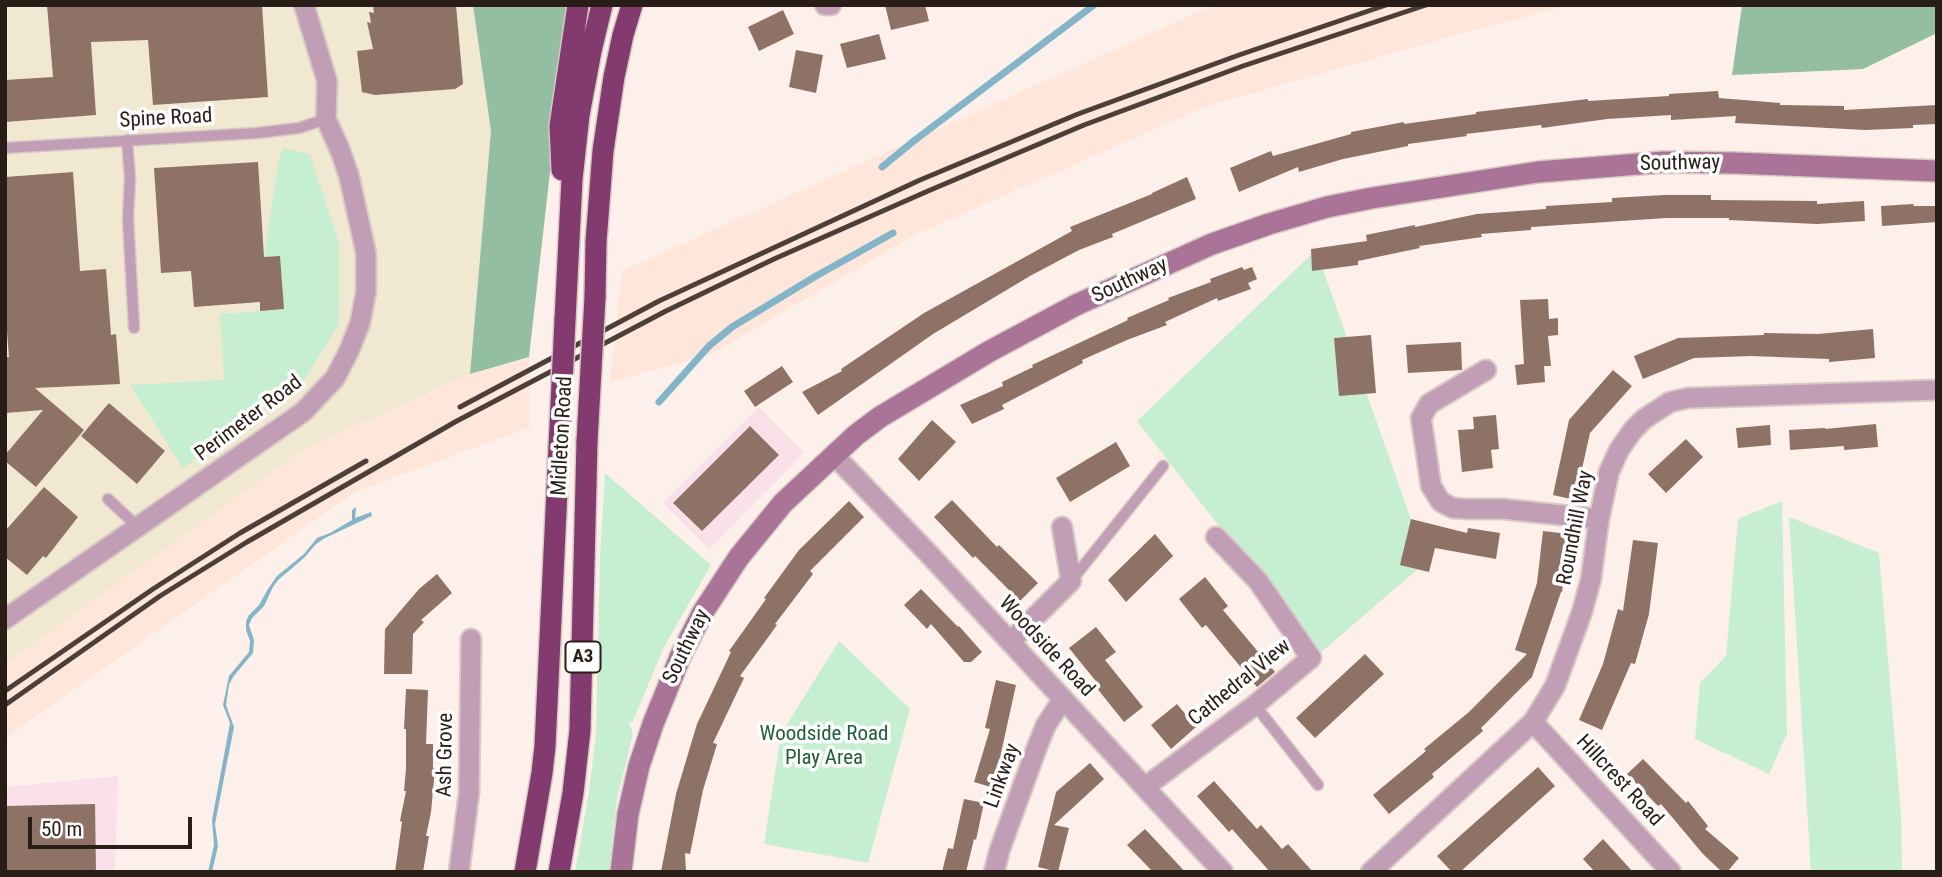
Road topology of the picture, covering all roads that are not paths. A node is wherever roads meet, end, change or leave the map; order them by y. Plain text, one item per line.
1 (303, 5) edge
2 (578, 5) edge
3 (602, 5) edge
4 (632, 5) edge
5 (825, 5) edge
6 (831, 5) edge
7 (326, 119) junction
8 (127, 140) junction
9 (5, 148) edge
10 (1937, 171) edge
11 (568, 242) junction
12 (134, 328) dead end
13 (1486, 370) dead end
14 (1937, 390) edge
15 (834, 455) junction
16 (1163, 466) dead end
17 (108, 499) dead end
18 (1599, 519) junction
19 (138, 527) junction
20 (1062, 527) dead end
21 (1216, 537) dead end
22 (1071, 580) junction
23 (5, 619) edge
24 (471, 639) dead end
25 (1010, 642) junction
26 (1063, 699) junction
27 (1255, 705) junction
28 (1533, 722) junction
29 (1318, 785) dead end
30 (1144, 787) junction
31 (459, 872) edge
32 (525, 872) edge
33 (559, 872) edge
34 (621, 872) edge
35 (995, 872) edge
36 (1223, 872) edge
37 (1371, 872) edge
38 (1671, 872) edge

1 - 7 street, Perimeter Road
2 - 11 highway
3 - 11 highway, Midleton Road / A3
4 - 33 highway, Midleton Road / A3, bridge
5 - 6 street
7 - 8 lane, Spine Road
7 - 19 street, Perimeter Road
8 - 9 lane, Spine Road
8 - 12 lane
10 - 15 street, Southway
11 - 32 highway, Midleton Road / A3, bridge
13 - 18 street
14 - 18 street, Roundhill Way
15 - 25 street, Woodside Road
15 - 34 street, Southway
16 - 22 lane
17 - 19 lane
18 - 28 street, Roundhill Way
19 - 23 street, Perimeter Road
20 - 22 street
21 - 27 street, Cathedral View
22 - 25 street
24 - 31 street, Ash Grove
25 - 26 street, Woodside Road
26 - 30 street, Woodside Road
26 - 35 street, Linkway
27 - 29 lane
27 - 30 street, Cathedral View
28 - 37 street, Roundhill Way
28 - 38 street, Hillcrest Road
30 - 36 street, Woodside Road

